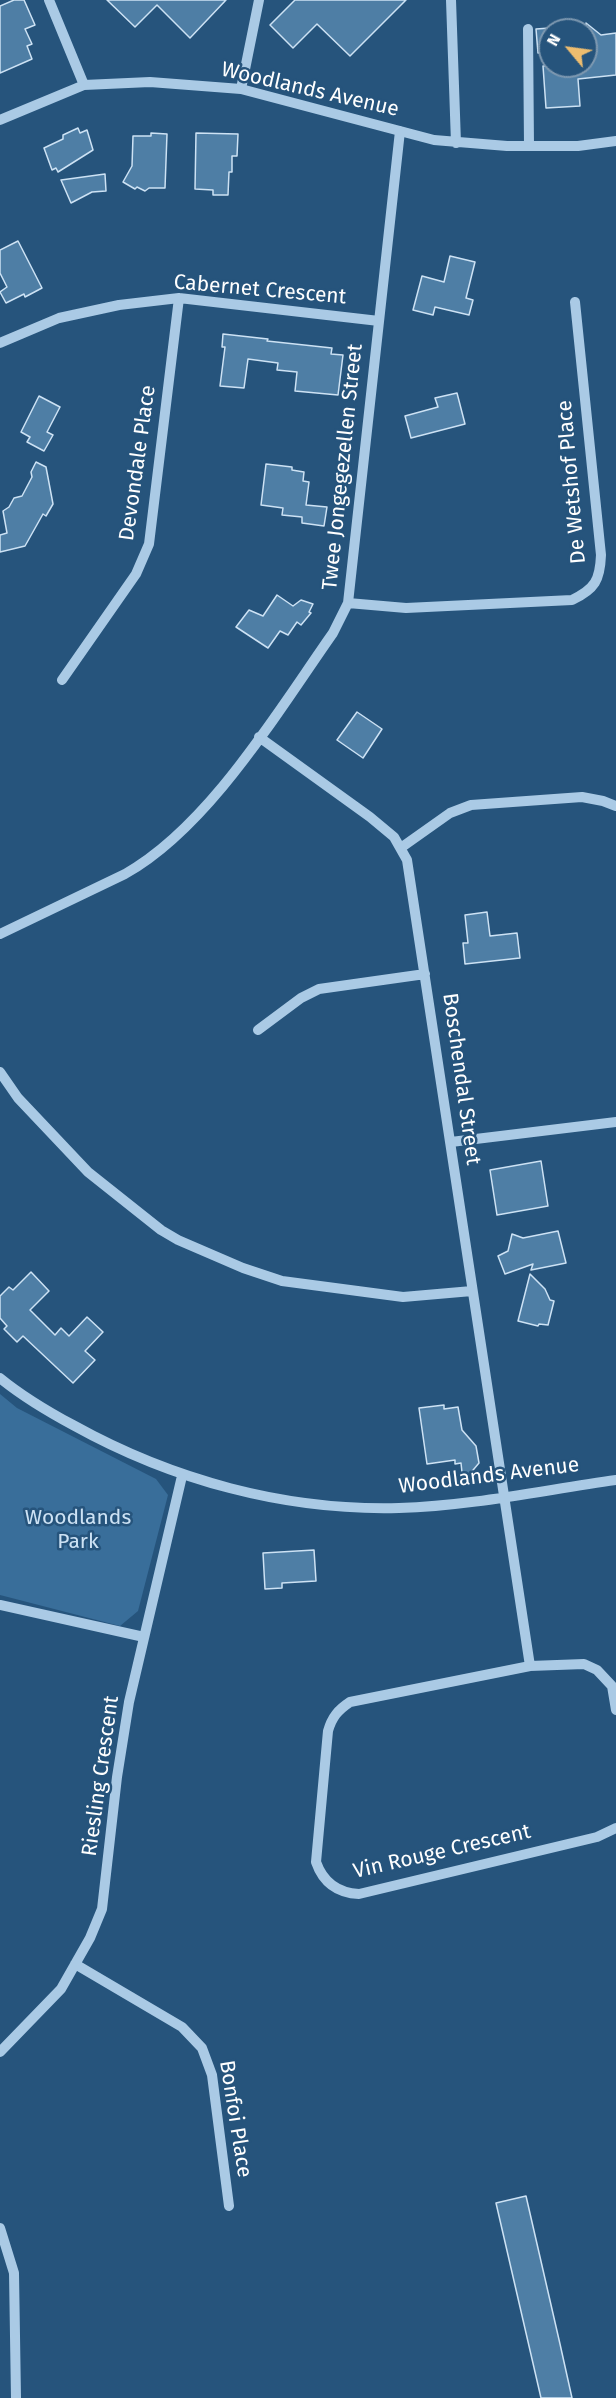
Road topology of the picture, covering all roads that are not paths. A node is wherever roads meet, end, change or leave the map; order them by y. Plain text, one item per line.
1 (49, 0) edge
2 (260, 0) edge
3 (451, 0) edge
4 (528, 29) dead end
5 (84, 85) junction
6 (241, 89) junction
7 (0, 120) edge
8 (400, 131) junction
9 (616, 141) edge
10 (456, 143) junction
11 (529, 146) junction
12 (179, 298) junction
13 (575, 302) dead end
14 (379, 321) junction
15 (0, 343) edge
16 (348, 603) junction
17 (62, 680) dead end
18 (259, 737) junction
19 (616, 806) edge
20 (402, 847) junction
21 (0, 934) edge
22 (425, 974) junction
23 (258, 1030) dead end
24 (0, 1072) edge
25 (616, 1122) edge
26 (451, 1142) junction
27 (472, 1292) junction
28 (0, 1378) edge
29 (182, 1476) junction
30 (616, 1480) edge
31 (502, 1496) junction
32 (0, 1605) edge
33 (144, 1637) junction
34 (530, 1666) junction
35 (616, 1710) edge
36 (616, 1828) edge
37 (75, 1964) junction
38 (0, 2052) edge
39 (229, 2206) dead end
40 (0, 2228) edge
41 (16, 2398) edge

1 - 5 street
2 - 6 street
3 - 10 street
4 - 11 street
5 - 6 street, Woodlands Avenue
5 - 7 street, Woodlands Avenue
6 - 8 street, Woodlands Avenue
8 - 10 street, Woodlands Avenue
8 - 14 street, Twee Jongegezellen Street
9 - 11 street, Woodlands Avenue
10 - 11 street, Woodlands Avenue
12 - 14 street, Cabernet Crescent
12 - 15 street, Cabernet Crescent
12 - 17 street, Devondale Place
13 - 16 street, De Wetshof Place
14 - 16 street, Twee Jongegezellen Street
16 - 18 street, Twee Jongegezellen Street
18 - 20 street
18 - 21 street, Twee Jongegezellen Street
19 - 20 street
20 - 22 street, Boschendal Street
22 - 23 street
22 - 26 street, Boschendal Street
24 - 27 street
25 - 26 street
26 - 27 street, Boschendal Street
27 - 31 street, Boschendal Street
28 - 29 street, Woodlands Avenue
29 - 31 street, Woodlands Avenue
29 - 33 street, Riesling Crescent
30 - 31 street, Woodlands Avenue
31 - 34 street
32 - 33 street
33 - 37 street, Riesling Crescent
34 - 35 street, Vin Rouge Crescent
34 - 36 street, Vin Rouge Crescent
37 - 38 street, Riesling Crescent
37 - 39 street, Bonfoi Place
40 - 41 street

